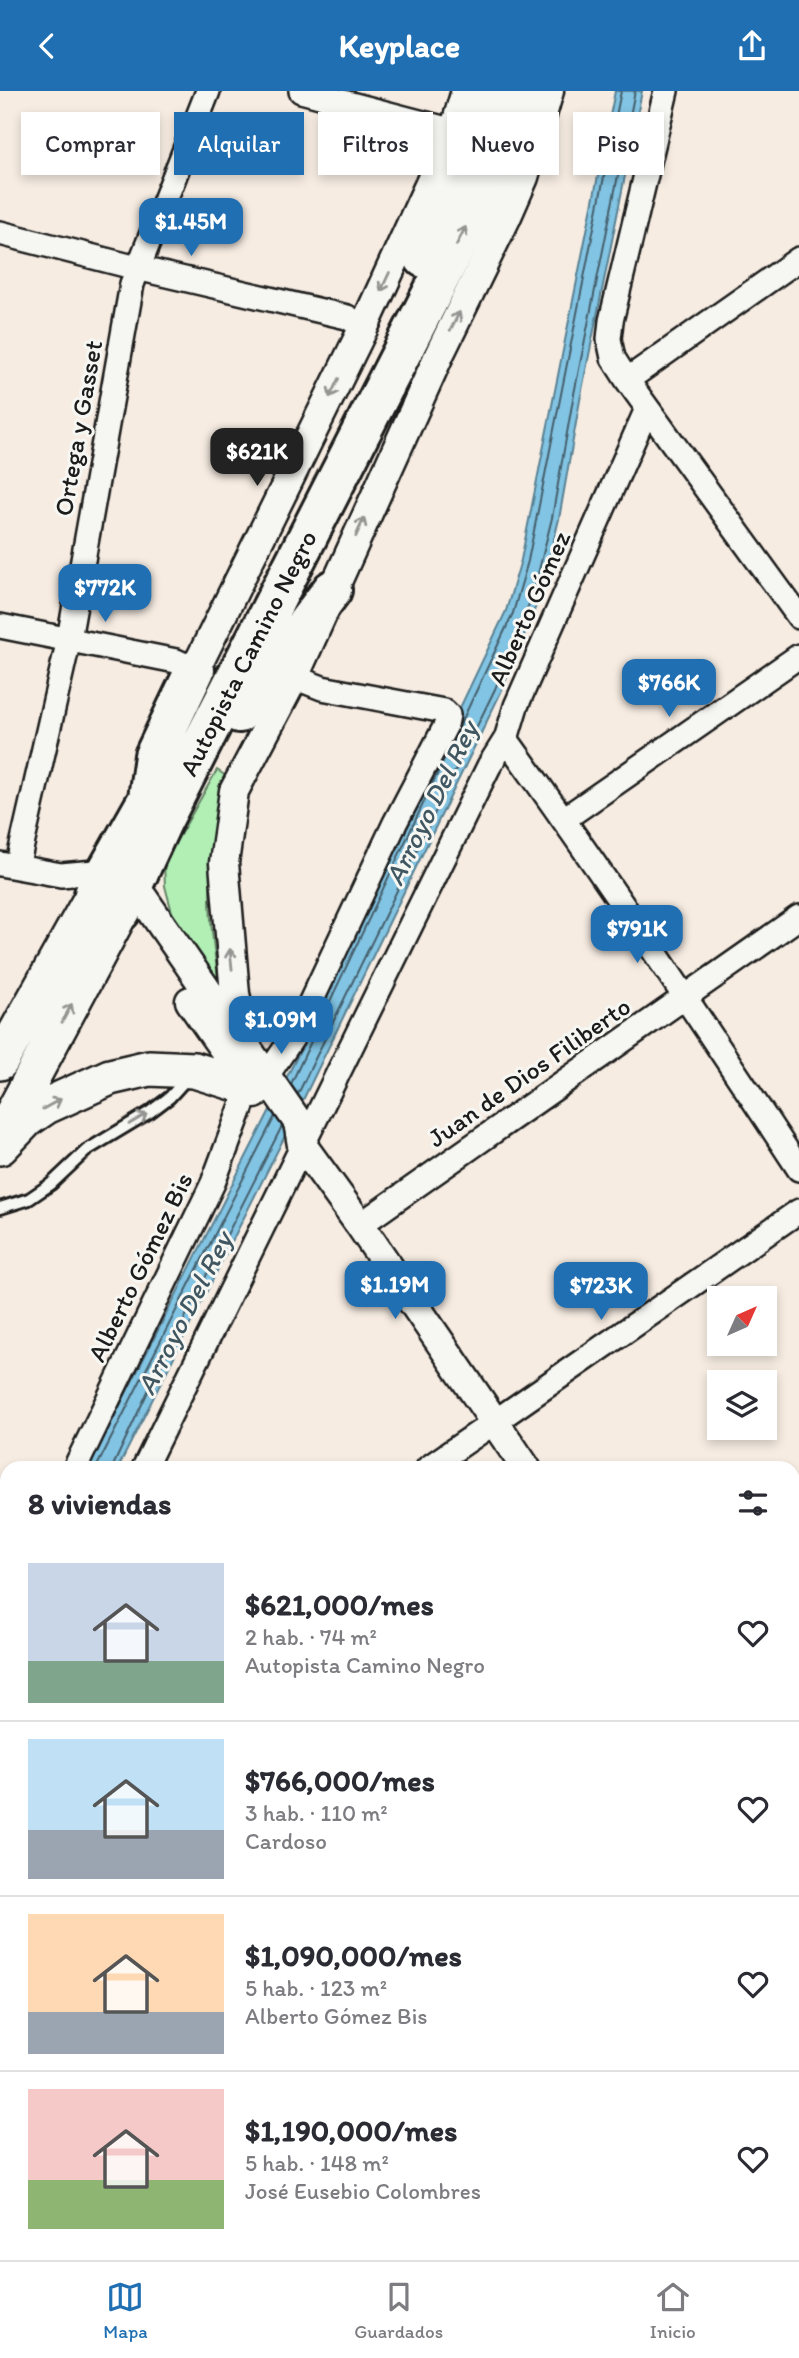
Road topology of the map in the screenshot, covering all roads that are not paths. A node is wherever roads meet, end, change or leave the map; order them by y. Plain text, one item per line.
1 (208, 91) edge
2 (301, 91) edge
3 (466, 91) edge
4 (490, 91) edge
5 (519, 91) edge
6 (549, 91) edge
7 (666, 91) edge
8 (460, 112) edge
9 (447, 129) edge
10 (447, 146) edge
11 (0, 233) edge
12 (799, 259) edge
13 (137, 268) junction
14 (364, 327) junction
15 (626, 380) junction
16 (647, 409) junction
17 (332, 590) junction
18 (799, 617) edge
19 (0, 626) edge
20 (69, 639) junction
21 (799, 656) edge
22 (195, 670) junction
23 (293, 677) junction
24 (506, 739) junction
25 (155, 809) junction
26 (564, 819) junction
27 (8, 865) edge
28 (113, 890) junction
29 (799, 917) edge
30 (686, 997) junction
31 (248, 1050) junction
32 (0, 1062) edge
33 (194, 1070) junction
34 (263, 1089) junction
35 (296, 1137) junction
36 (0, 1138) edge
37 (0, 1147) edge
38 (799, 1169) edge
39 (0, 1208) edge
40 (799, 1211) edge
41 (360, 1225) junction
42 (494, 1424) junction
43 (78, 1461) edge
44 (147, 1461) edge
45 (438, 1461) edge
46 (521, 1461) edge

1 - 13 street, Ortega y Gasset
2 - 9 street
3 - 8 street
4 - 25 highway, Autopista Camino Negro
25 -> 5 highway, Autopista Camino Negro
17 -> 6 street
7 - 15 street
10 -> 14 street
11 - 13 street
12 - 15 street
13 - 14 street
13 - 20 street, Ortega y Gasset
14 -> 22 street
15 - 16 street
16 - 18 street
16 - 24 street, Alberto Gómez
17 - 23 street
17 - 25 highway
19 - 20 street
20 - 22 street
20 - 27 street, Ortega y Gasset
21 - 26 street
22 - 25 highway
31 -> 23 street
23 - 34 street, Alberto Gómez Bis
24 - 26 street
24 - 35 street, Alberto Gómez
25 - 28 highway, Autopista Camino Negro
26 - 30 street
27 - 28 street
28 - 31 street
28 - 32 main road
28 - 34 street
36 -> 28 main road
29 - 30 street, Juan de Dios Filiberto
30 - 38 street
30 - 41 street, Juan de Dios Filiberto
31 - 34 street
33 - 34 main road
37 -> 33 main road
39 -> 33 lane
34 - 35 street
34 - 43 street, Alberto Gómez Bis
35 - 41 street
35 - 44 street, Alberto Gómez
40 - 42 street
41 - 42 street
42 - 45 street
42 - 46 street

